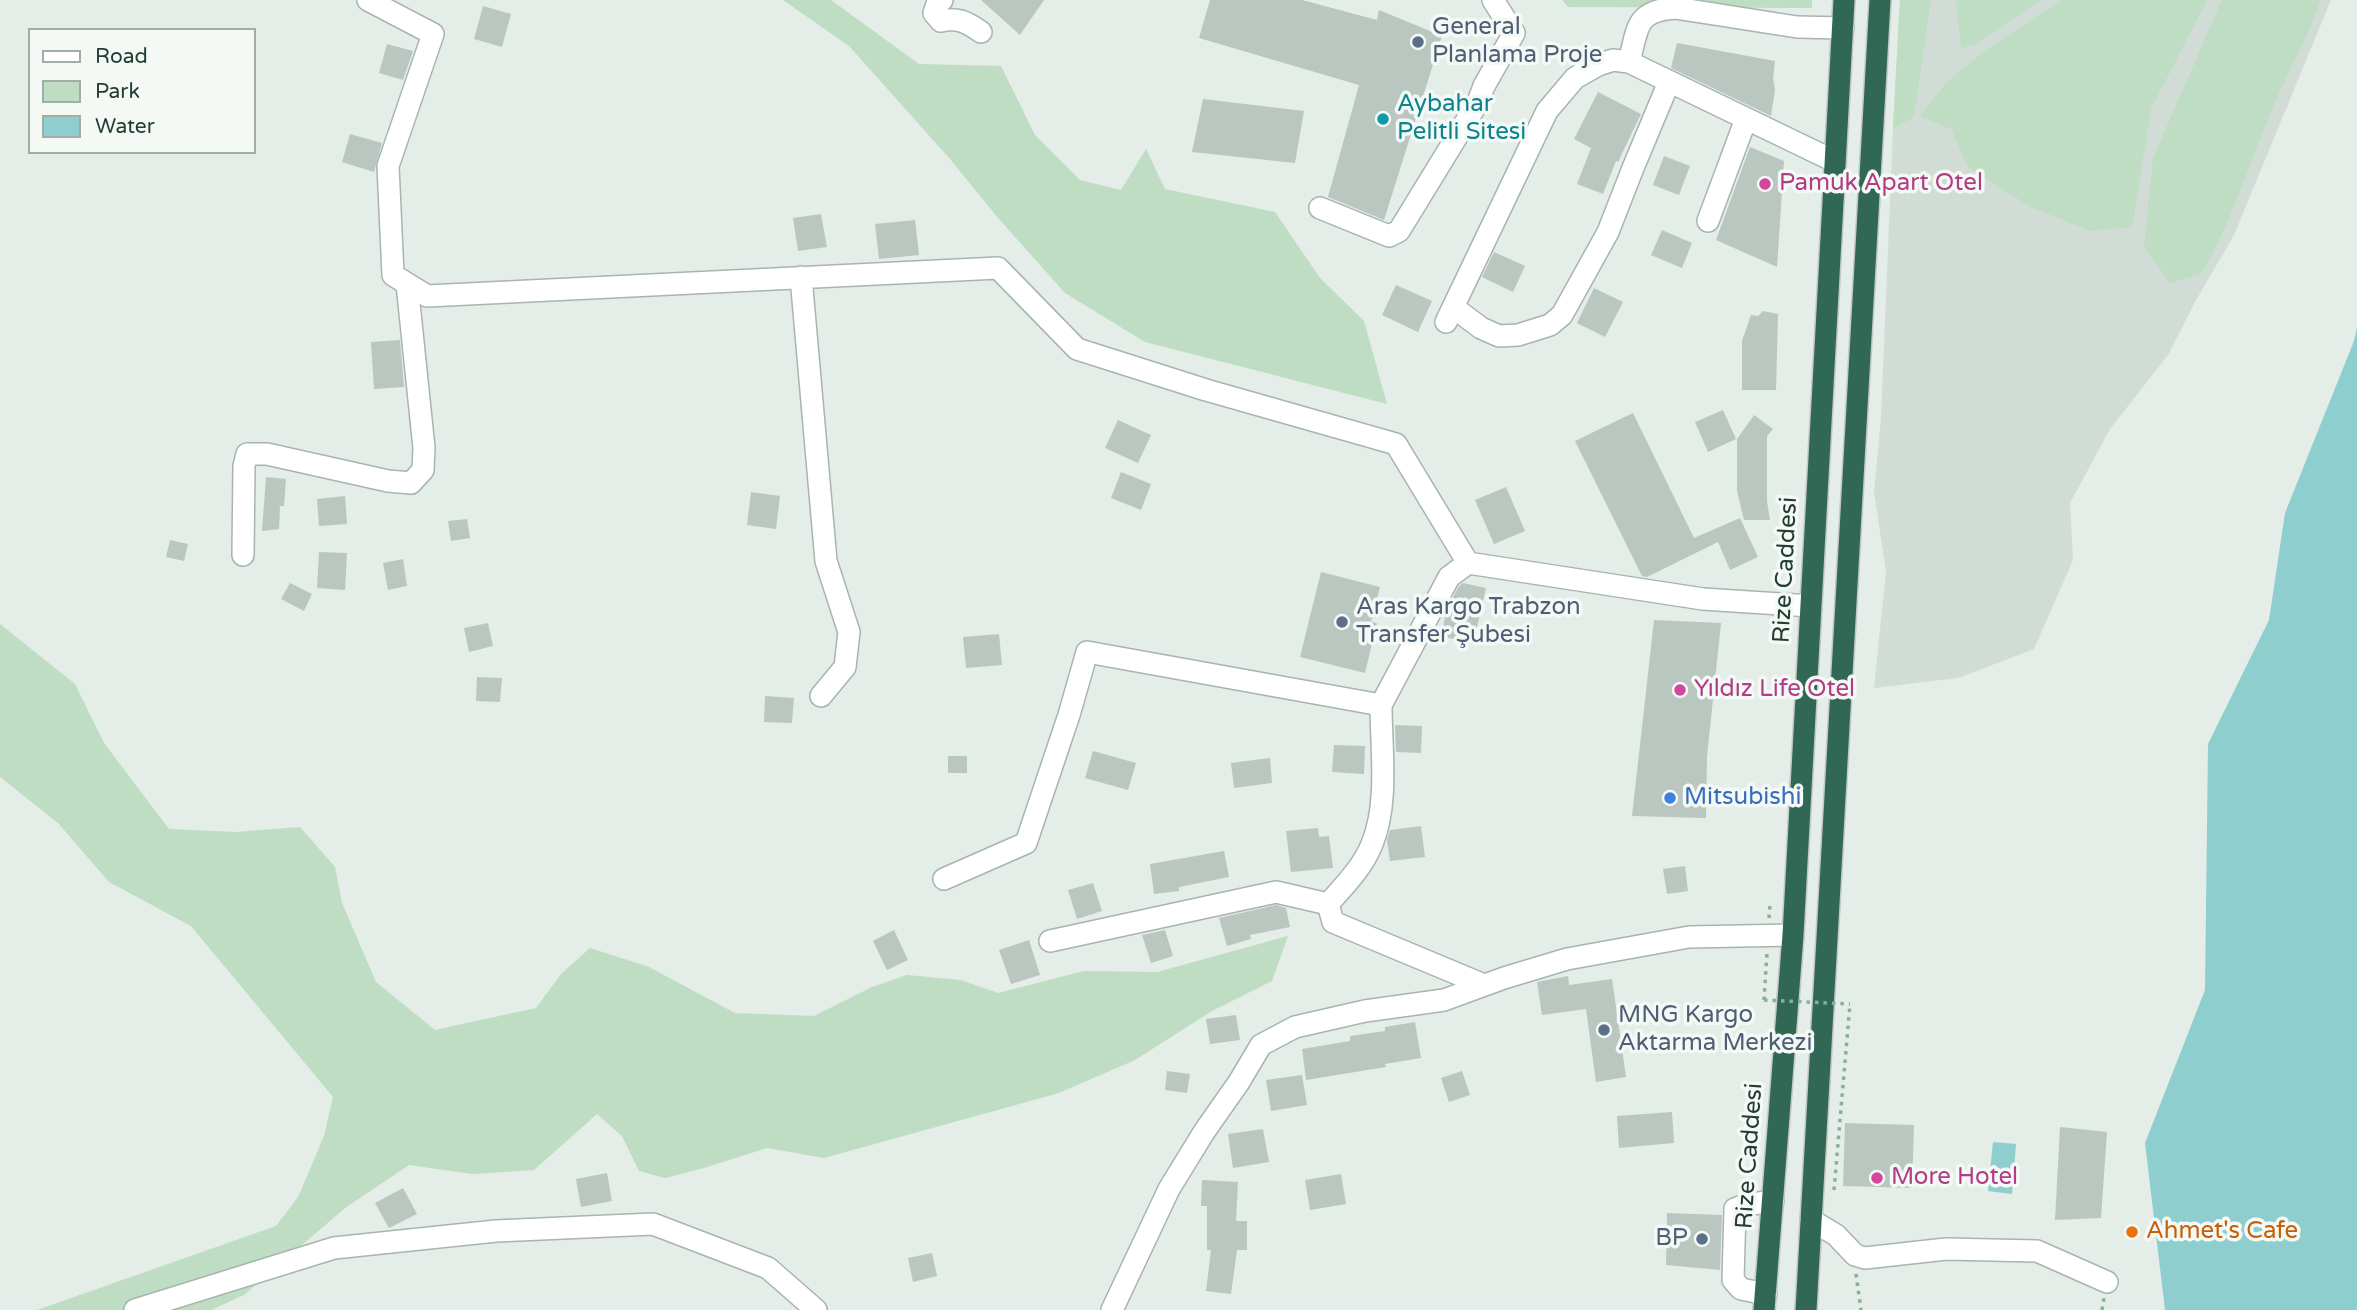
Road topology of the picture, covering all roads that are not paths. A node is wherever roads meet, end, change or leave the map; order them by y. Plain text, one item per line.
1 (368, 0) edge
2 (942, 0) edge
3 (1493, 0) edge
4 (1844, 0) edge
5 (1880, 0) edge
6 (1843, 28) junction
7 (981, 32) dead end
8 (1629, 62) junction
9 (1670, 82) junction
10 (1746, 119) junction
11 (1834, 161) junction
12 (1320, 208) dead end
13 (1708, 221) dead end
14 (801, 277) junction
15 (407, 284) junction
16 (243, 555) dead end
17 (1468, 563) junction
18 (1811, 606) junction
19 (821, 696) dead end
20 (1381, 705) junction
21 (944, 879) dead end
22 (1328, 904) junction
23 (1793, 934) junction
24 (1050, 941) dead end
25 (1484, 985) junction
26 (1773, 1200) junction
27 (1811, 1220) junction
28 (2107, 1282) dead end
29 (1765, 1302) edge
30 (135, 1310) edge
31 (816, 1310) edge
32 (1112, 1310) edge
33 (1806, 1310) edge

1 - 15 street
2 - 7 street
3 - 12 street
4 - 6 highway, Rize Caddesi
5 - 27 highway
6 - 8 street
6 - 11 highway, Rize Caddesi
8 - 9 street
8 - 9 street
9 - 10 street
10 - 11 street
10 - 13 street
11 - 18 highway, Rize Caddesi
14 - 15 street
14 - 17 street
14 - 19 street
15 - 16 street
17 - 18 street
17 - 20 street
18 - 23 highway, Rize Caddesi
20 - 21 street
20 - 22 street
22 - 24 street
22 - 25 street
23 - 25 street
23 - 26 highway, Rize Caddesi
25 - 32 street
26 - 29 highway, Rize Caddesi
26 - 29 street
27 - 28 street
27 - 33 highway
30 - 31 street

